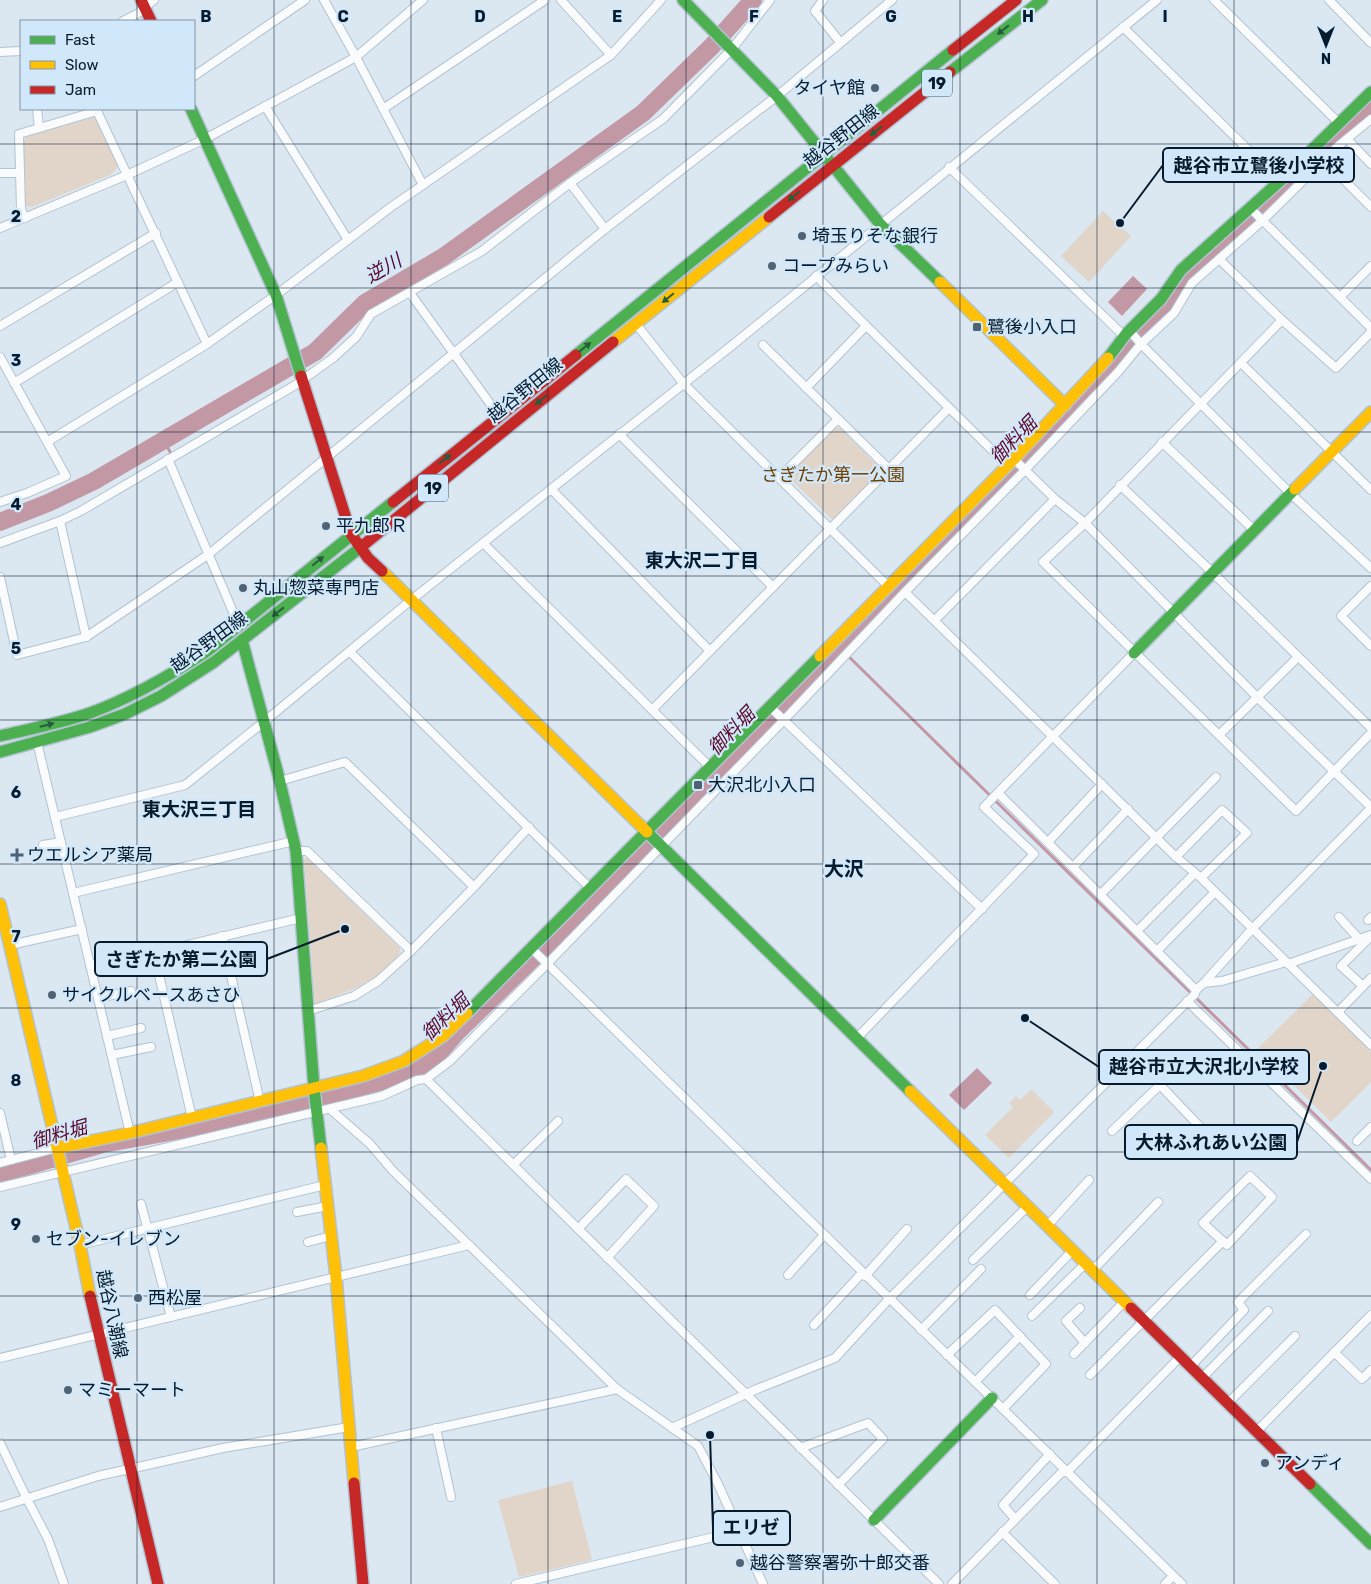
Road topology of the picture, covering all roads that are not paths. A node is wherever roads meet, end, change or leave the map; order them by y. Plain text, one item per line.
1 (154, 0) edge
2 (306, 0) edge
3 (324, 0) edge
4 (423, 0) edge
5 (545, 0) edge
6 (561, 0) edge
7 (661, 0) edge
8 (683, 0) edge
9 (770, 0) edge
10 (823, 0) edge
11 (892, 0) edge
12 (1016, 0) edge
13 (1042, 0) edge
14 (1157, 0) edge
15 (1214, 0) edge
16 (1329, 0) edge
17 (142, 4) edge
18 (124, 20) edge
19 (150, 20) edge
20 (1123, 27) junction
21 (840, 42) junction
22 (1371, 43) edge
23 (729, 47) junction
24 (0, 52) edge
25 (20, 52) edge
26 (611, 55) junction
27 (356, 57) junction
28 (195, 75) edge
29 (1371, 92) edge
30 (777, 96) junction
31 (266, 106) junction
32 (384, 109) junction
33 (37, 110) edge
34 (97, 110) edge
35 (192, 110) edge
36 (1371, 119) edge
37 (1340, 124) junction
38 (39, 128) junction
39 (205, 139) junction
40 (1347, 140) junction
41 (823, 154) junction
42 (1324, 160) junction
43 (1371, 164) edge
44 (832, 165) junction
45 (950, 167) junction
46 (0, 173) edge
47 (20, 173) junction
48 (126, 175) junction
49 (1280, 181) junction
50 (570, 183) junction
51 (423, 185) junction
52 (1371, 207) edge
53 (1251, 210) junction
54 (24, 218) junction
55 (1261, 219) junction
56 (880, 224) junction
57 (0, 228) edge
58 (606, 229) junction
59 (156, 233) junction
60 (348, 240) junction
61 (1219, 259) junction
62 (1371, 266) edge
63 (816, 276) junction
64 (178, 282) junction
65 (410, 293) junction
66 (276, 295) junction
67 (1342, 295) dead end
68 (1282, 320) junction
69 (636, 324) junction
70 (0, 326) edge
71 (866, 326) junction
72 (1371, 328) edge
73 (1371, 332) edge
74 (1129, 334) junction
75 (207, 344) junction
76 (1140, 344) junction
77 (763, 345) dead end
78 (454, 354) junction
79 (0, 357) edge
80 (1242, 363) junction
81 (302, 376) junction
82 (14, 383) junction
83 (683, 383) junction
84 (806, 388) junction
85 (1201, 404) junction
86 (1064, 405) junction
87 (949, 408) junction
88 (1371, 412) edge
89 (499, 416) junction
90 (838, 419) junction
91 (619, 434) junction
92 (47, 442) junction
93 (1162, 442) junction
94 (1331, 451) junction
95 (326, 458) junction
96 (168, 459) junction
97 (1012, 461) junction
98 (889, 469) junction
99 (1024, 469) junction
100 (780, 478) junction
101 (1120, 485) junction
102 (551, 488) junction
103 (1371, 490) edge
104 (1290, 494) junction
105 (1054, 499) junction
106 (0, 502) edge
107 (60, 521) junction
108 (1085, 523) junction
109 (830, 529) junction
110 (1254, 530) junction
111 (351, 534) junction
112 (0, 543) edge
113 (483, 543) junction
114 (360, 548) junction
115 (209, 554) junction
116 (1371, 568) edge
117 (1212, 572) junction
118 (0, 577) edge
119 (888, 586) junction
120 (1371, 586) edge
121 (773, 587) junction
122 (905, 592) junction
123 (410, 601) junction
124 (1173, 612) junction
125 (934, 620) junction
126 (239, 626) junction
127 (86, 637) junction
128 (242, 640) junction
129 (1371, 646) edge
130 (710, 651) junction
131 (350, 652) junction
132 (1134, 653) junction
133 (1298, 657) junction
134 (1258, 698) junction
135 (772, 708) junction
136 (652, 710) junction
137 (784, 718) junction
138 (265, 721) junction
139 (1371, 728) edge
140 (1371, 733) edge
141 (1053, 735) junction
142 (1219, 735) junction
143 (0, 736) edge
144 (37, 742) junction
145 (0, 752) edge
146 (710, 767) junction
147 (1334, 770) junction
148 (1216, 777) dead end
149 (280, 781) junction
150 (1102, 784) junction
151 (998, 793) junction
152 (1371, 807) edge
153 (1128, 809) junction
154 (55, 817) junction
155 (529, 827) junction
156 (648, 833) junction
157 (1156, 837) junction
158 (61, 842) junction
159 (1048, 842) junction
160 (43, 845) dead end
161 (660, 845) junction
162 (295, 846) junction
163 (1176, 857) junction
164 (1073, 868) junction
165 (1198, 875) junction
166 (474, 887) junction
167 (590, 888) junction
168 (1215, 892) junction
169 (73, 893) junction
170 (1100, 895) junction
171 (0, 904) edge
172 (982, 909) junction
173 (1339, 917) dead end
174 (301, 918) junction
175 (1253, 928) junction
176 (82, 929) junction
177 (1136, 931) junction
178 (1371, 935) edge
179 (222, 936) junction
180 (1359, 939) junction
181 (10, 945) junction
182 (533, 949) junction
183 (411, 951) junction
184 (1157, 951) junction
185 (154, 953) junction
186 (546, 962) junction
187 (1287, 963) junction
188 (90, 966) junction
189 (1371, 978) edge
190 (1204, 984) junction
191 (1363, 986) junction
192 (1196, 990) junction
193 (130, 991) dead end
194 (98, 998) junction
195 (1187, 1001) junction
196 (308, 1010) junction
197 (1338, 1012) junction
198 (141, 1028) dead end
199 (107, 1036) junction
200 (857, 1038) junction
201 (1371, 1045) edge
202 (151, 1047) dead end
203 (112, 1056) junction
204 (1133, 1057) junction
205 (426, 1079) junction
206 (1160, 1085) junction
207 (314, 1091) junction
208 (260, 1102) junction
209 (316, 1109) junction
210 (330, 1109) junction
211 (0, 1113) edge
212 (192, 1118) junction
213 (558, 1121) dead end
214 (1371, 1127) edge
215 (1112, 1131) dead end
216 (130, 1133) junction
217 (1206, 1133) dead end
218 (1356, 1141) dead end
219 (57, 1151) junction
220 (12, 1160) junction
221 (0, 1163) edge
222 (513, 1165) junction
223 (62, 1170) junction
224 (1371, 1179) edge
225 (1089, 1180) dead end
226 (1006, 1184) junction
227 (325, 1185) junction
228 (0, 1187) edge
229 (1158, 1202) dead end
230 (141, 1204) dead end
231 (328, 1206) junction
232 (1028, 1206) junction
233 (297, 1212) dead end
234 (1048, 1225) junction
235 (148, 1228) junction
236 (578, 1229) junction
237 (907, 1229) dead end
238 (1306, 1234) dead end
239 (824, 1235) junction
240 (331, 1236) junction
241 (1223, 1241) junction
242 (308, 1242) dead end
243 (80, 1245) junction
244 (469, 1245) junction
245 (1073, 1250) junction
246 (607, 1258) junction
247 (973, 1260) dead end
248 (1090, 1266) junction
249 (981, 1269) dead end
250 (864, 1274) junction
251 (788, 1275) dead end
252 (336, 1277) junction
253 (1030, 1295) dead end
254 (889, 1299) junction
255 (1125, 1301) junction
256 (1080, 1308) dead end
257 (1268, 1310) dead end
258 (1371, 1315) edge
259 (1032, 1316) dead end
260 (171, 1317) junction
261 (1144, 1320) junction
262 (814, 1325) dead end
263 (921, 1330) junction
264 (98, 1334) junction
265 (1020, 1336) junction
266 (1295, 1336) dead end
267 (1085, 1343) junction
268 (1334, 1352) junction
269 (1074, 1354) dead end
270 (947, 1355) junction
271 (1181, 1356) junction
272 (0, 1358) edge
273 (1190, 1366) junction
274 (1371, 1370) edge
275 (1090, 1375) dead end
276 (1202, 1378) junction
277 (975, 1382) junction
278 (617, 1389) junction
279 (746, 1395) junction
280 (992, 1398) junction
281 (1228, 1403) junction
282 (1003, 1409) junction
283 (349, 1427) junction
284 (436, 1428) junction
285 (672, 1428) junction
286 (1256, 1431) junction
287 (0, 1445) edge
288 (351, 1447) junction
289 (800, 1448) junction
290 (1050, 1454) junction
291 (131, 1470) junction
292 (1068, 1471) junction
293 (838, 1485) junction
294 (451, 1497) dead end
295 (26, 1499) junction
296 (0, 1507) edge
297 (1016, 1519) junction
298 (874, 1520) junction
299 (739, 1531) junction
300 (1002, 1532) junction
301 (1371, 1544) edge
302 (1173, 1576) junction
303 (64, 1584) edge
304 (158, 1584) edge
305 (362, 1584) edge
306 (516, 1584) edge
307 (763, 1584) edge
308 (940, 1584) edge
309 (952, 1584) edge
310 (1055, 1584) edge
311 (1165, 1584) edge
312 (1182, 1584) edge

1 - 17 street
2 - 28 street
3 - 27 street
4 - 27 street
5 - 32 street
6 - 26 street
7 - 26 street
8 - 23 street
9 - 23 street
10 - 21 street
11 - 21 street
12 - 41 street, 越谷野田線 / 19
13 -> 44 street, 越谷野田線 / 19
14 - 20 street
15 - 37 street
16 - 22 street
17 - 18 street
17 - 19 street
20 - 45 street
20 - 49 street
21 - 30 street
23 - 30 street
23 - 50 street
24 - 25 street
26 - 51 street
27 - 31 street
27 - 32 street
29 - 37 street
30 - 41 street
30 - 58 street
31 - 39 street
31 - 60 street
32 - 51 street
33 - 38 street
34 - 38 street
34 - 48 street
35 - 39 street
36 - 40 street
37 - 49 street
38 - 47 street
39 - 48 street
39 - 66 street
40 - 42 street
40 - 43 street
41 - 44 street
89 -> 41 street, 越谷野田線 / 19
42 - 52 street
42 - 55 street
44 - 56 street
44 -> 69 street, 越谷野田線 / 19
45 - 56 street
45 - 74 street
46 - 47 street
47 - 54 street
48 - 54 street
48 - 59 street
49 - 53 street
50 - 58 street
50 - 65 street
51 - 60 street
53 - 55 street
53 - 74 street
54 - 57 street
55 - 61 street
55 - 72 street
56 - 63 street
56 - 86 street
58 - 78 street
59 - 64 street
59 - 70 street
60 - 66 street
61 - 68 street
61 - 76 street
62 - 67 street
63 - 71 street
63 - 83 street
64 - 75 street
64 - 82 street
65 - 78 street
65 - 81 street
66 - 75 street
66 - 81 street
68 - 73 street
68 - 80 street
69 - 83 street
69 -> 114 street, 越谷野田線 / 19
71 - 84 street
71 - 87 street
74 - 76 street
74 - 86 street
75 - 92 street
76 - 85 street
76 - 99 street
77 - 84 street
78 - 89 street
78 - 95 street
79 - 82 street
80 - 85 street
80 - 94 street
81 - 95 street
81 - 96 street
82 - 92 street
83 - 91 street
83 - 100 street
84 - 90 street
85 - 93 street
85 - 104 street
86 - 97 street
87 - 97 street
87 - 98 street
88 - 94 street
111 -> 89 street, 越谷野田線 / 19
90 - 98 street
90 - 100 street
91 - 102 street
91 - 121 street
92 - 106 street
93 - 101 street
93 - 110 street
94 - 103 street
94 - 104 street
95 - 111 street
95 - 115 street
96 - 107 street
96 - 115 street
97 - 99 street
97 - 119 street
98 - 109 street
99 - 105 street
99 - 122 street
100 - 109 street
101 - 108 street
101 - 117 street
102 - 113 street
102 - 130 street
104 - 110 street
104 - 116 street
105 - 108 street
105 - 125 street
107 - 112 street
107 - 127 street
108 - 124 street
108 - 132 street
109 - 119 street
109 - 121 street
110 - 117 street
111 - 114 street
126 -> 111 street, 越谷野田線 / 19
113 - 123 street
113 - 136 street
114 - 123 street
114 -> 128 street, 越谷野田線 / 19
115 - 126 street
115 - 127 street
117 - 124 street
117 - 133 street
118 - 127 street
119 - 135 street
120 - 129 street
121 - 130 street
122 - 125 street
122 - 137 street
123 - 131 street
123 - 156 street
124 - 132 street
124 - 134 street
125 - 141 street
143 -> 126 street, 越谷野田線 / 19
128 - 138 street
128 - 144 street, 越谷野田線 / 19
130 - 136 street
131 - 138 street
131 - 155 street
132 - 141 street
132 - 142 street
133 - 134 street
133 - 139 street
134 - 142 street
134 - 147 street
135 - 137 street
135 - 146 street
136 - 146 street
137 - 161 street
137 - 172 street
138 - 149 street
138 - 154 street
140 - 147 street
141 - 150 street
141 - 151 street
142 - 147 street
144 - 145 street, 越谷野田線 / 19
144 - 154 street
146 - 156 street
147 - 152 street
148 - 157 street
149 - 162 street
149 - 166 street
150 - 153 street
150 - 159 street
151 - 159 street
151 - 172 street
152 - 175 street
153 - 157 street
153 - 164 street
154 - 158 street
155 - 166 street
155 - 167 street
156 - 161 street
156 - 167 street
157 - 163 street
157 - 170 street
158 - 160 street
158 - 169 street
159 - 164 street
161 - 186 street
161 - 200 street
162 - 169 street
162 - 174 street
162 - 183 street
163 - 165 street
163 - 165 street
164 - 170 street
165 - 168 street
165 - 177 street
166 - 183 street
167 - 182 street
168 - 175 street
168 - 184 street
169 - 176 street
170 - 177 street
171 - 181 street, 越谷八潮線
172 - 200 street
173 - 180 street
174 - 179 street
174 - 196 street
175 - 187 street
175 - 190 street
176 - 181 street
176 - 188 street
177 - 184 street
178 - 180 street
178 - 191 street
179 - 185 street
179 - 208 street
180 - 187 street
181 - 219 street, 越谷八潮線
182 - 186 street
182 - 207 street
183 - 196 street
184 - 192 street
185 - 188 street
185 - 212 street
186 - 205 street
186 - 239 street
187 - 190 street
187 - 197 street
188 - 194 street
189 - 191 street
190 - 192 street
191 - 197 street
192 - 195 street
193 - 194 street
194 - 199 street
195 - 204 street
195 - 224 street
196 - 207 street
197 - 201 street
198 - 199 street
199 - 203 street
200 - 226 street
202 - 203 street
203 - 216 street
204 - 206 street
204 - 226 street
205 - 210 street
205 - 222 street
206 - 215 street
206 - 217 street
207 - 208 street
207 - 209 street
208 - 212 street
209 - 210 street
209 - 223 street
209 - 227 street
210 - 244 street
211 - 220 street
212 - 216 street
213 - 222 street
214 - 218 street
216 - 219 street
219 - 220 street
219 - 223 street, 越谷八潮線
220 - 221 street
222 - 236 street
223 - 228 street
223 - 243 street, 越谷八潮線
225 - 234 street
226 - 232 street
226 - 254 street
227 - 231 street
227 - 235 street
229 - 248 street
230 - 235 street
231 - 233 street
231 - 240 street
232 - 234 street
232 - 247 street
234 - 245 street
235 - 243 street
235 - 260 street
236 - 246 street
236 - 246 street
237 - 250 street
238 - 273 street
239 - 250 street
239 - 251 street
240 - 242 street
240 - 252 street
241 - 241 street
241 - 261 street
243 - 264 street, 越谷八潮線
244 - 252 street
244 - 278 street
245 - 248 street
245 - 253 street
246 - 279 street
248 - 255 street
248 - 259 street
249 - 263 street
250 - 254 street
250 - 262 street
252 - 260 street
252 - 283 street
254 - 263 street
254 - 279 street
255 - 261 street
255 - 267 street
256 - 267 street
257 - 276 street
258 - 268 street
260 - 264 street
261 - 271 street
261 - 275 street
263 - 270 street
264 - 272 street
264 - 291 street, 越谷八潮線
265 - 270 street
265 - 277 street
265 - 282 street
266 - 281 street
267 - 269 street
268 - 274 street
268 - 286 street
270 - 277 street
271 - 273 street
271 - 292 street
273 - 276 street
276 - 281 street
277 - 280 street
278 - 284 street
278 - 285 street
279 - 285 street
279 - 289 street
280 - 282 street
280 - 298 street
281 - 286 street
282 - 290 street
283 - 288 street
283 - 291 street
284 - 288 street
284 - 294 street
285 - 299 street
286 - 301 street
287 - 295 street
288 - 305 street
289 - 293 street
289 - 293 street
290 - 292 street
290 - 297 street
291 - 295 street
291 - 304 street, 越谷八潮線
292 - 297 street
292 - 302 street
293 - 298 street
295 - 296 street
295 - 303 street
297 - 300 street
298 - 308 street
299 - 306 street
299 - 307 street
300 - 309 street
300 - 310 street
302 - 311 street
302 - 312 street

